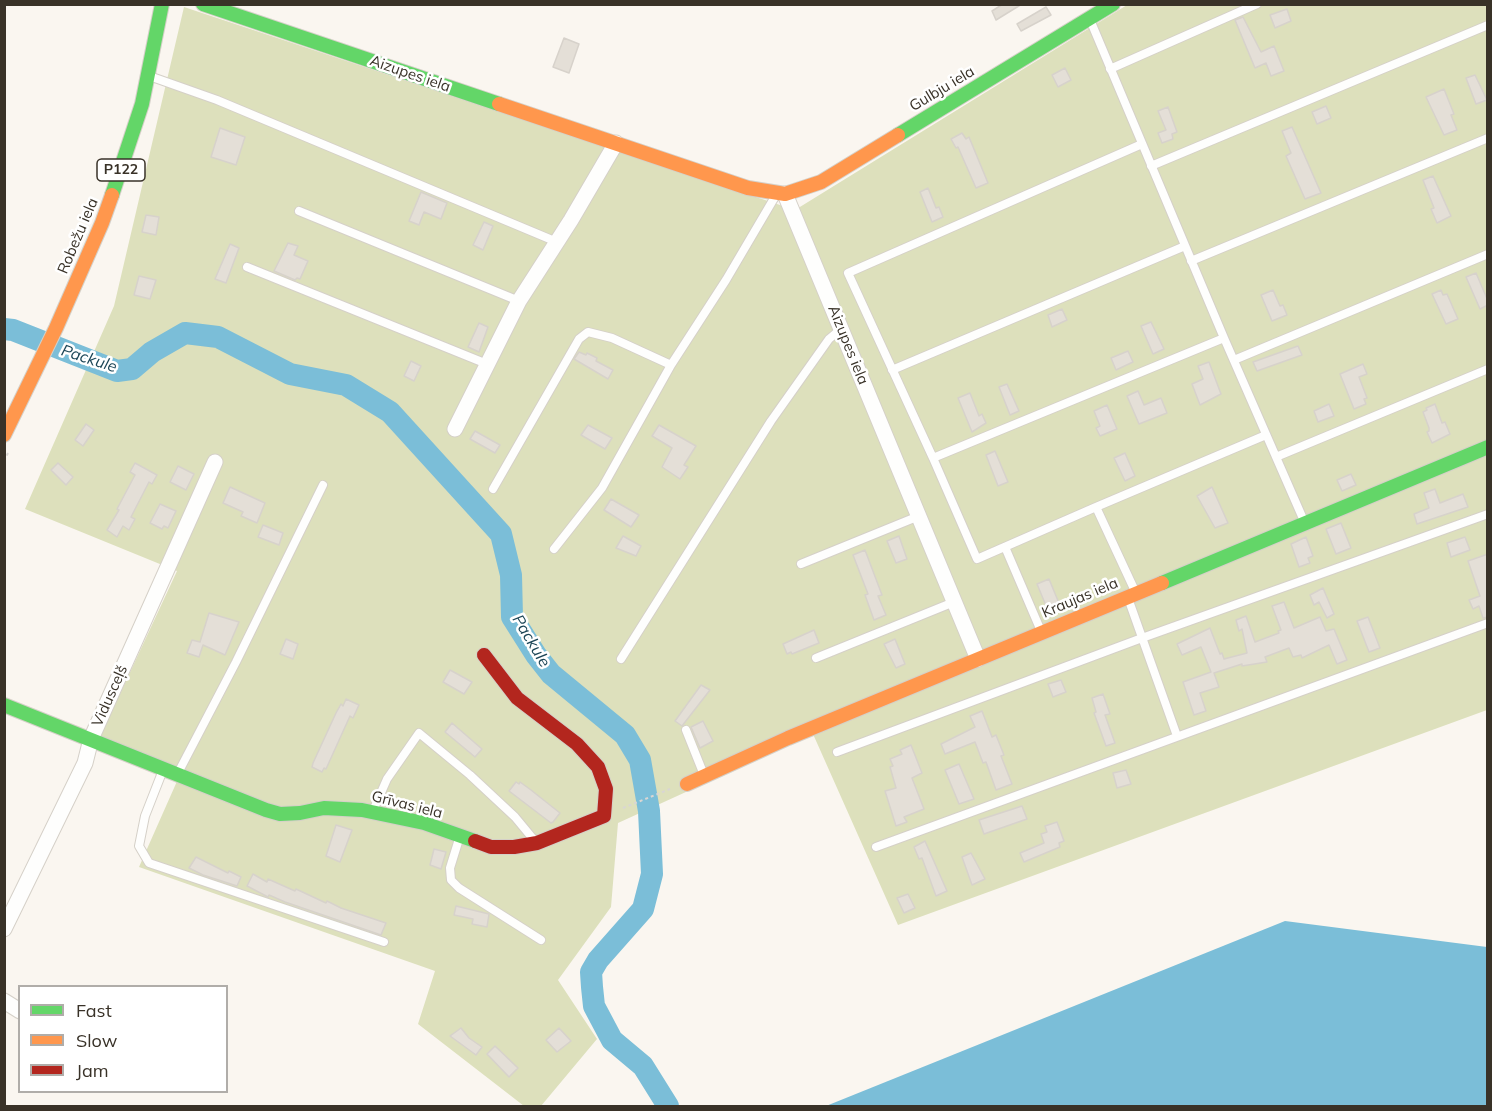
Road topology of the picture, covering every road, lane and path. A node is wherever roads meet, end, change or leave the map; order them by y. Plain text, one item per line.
1 (162, 4) edge
2 (203, 4) edge
3 (1113, 4) edge
4 (1257, 4) edge
5 (1089, 19) junction
6 (1488, 25) edge
7 (1110, 69) junction
8 (147, 75) junction
9 (1488, 138) edge
10 (616, 143) junction
11 (1142, 144) junction
12 (1151, 166) junction
13 (781, 193) junction
14 (299, 211) dead end
15 (557, 242) junction
16 (1185, 246) junction
17 (1488, 254) edge
18 (1191, 261) junction
19 (247, 267) dead end
20 (519, 301) junction
21 (841, 329) junction
22 (1224, 338) junction
23 (1233, 360) junction
24 (488, 364) junction
25 (671, 365) junction
26 (1488, 369) edge
27 (892, 370) junction
28 (455, 429) dead end
29 (4, 435) edge
30 (1266, 435) junction
31 (1488, 447) edge
32 (1275, 457) junction
33 (933, 458) junction
34 (215, 462) dead end
35 (323, 485) dead end
36 (493, 489) dead end
37 (1096, 507) junction
38 (1488, 514) edge
39 (919, 516) junction
40 (1304, 521) junction
41 (1005, 547) junction
42 (554, 549) dead end
43 (801, 564) dead end
44 (1132, 594) junction
45 (954, 602) junction
46 (1488, 623) edge
47 (1042, 632) junction
48 (1142, 638) junction
49 (484, 655) dead end
50 (816, 658) dead end
51 (621, 659) dead end
52 (978, 659) junction
53 (4, 705) edge
54 (686, 730) dead end
55 (1177, 736) junction
56 (91, 738) junction
57 (837, 752) dead end
58 (164, 768) junction
59 (178, 774) junction
60 (705, 776) junction
61 (687, 784) dead end
62 (657, 793) dead end
63 (624, 807) dead end
64 (373, 812) junction
65 (460, 837) junction
66 (537, 843) junction
67 (876, 847) dead end
68 (4, 929) edge
69 (541, 940) dead end
70 (384, 942) dead end
71 (4, 1001) edge
72 (18, 1010) edge

1 - 8 street, Robežu iela / P122
2 - 10 street, Aizupes iela
3 - 5 street, Gulbju iela
4 - 7 lane
5 - 7 lane
5 - 13 street, Gulbju iela
6 - 12 lane
7 - 11 lane
8 - 15 lane
8 - 29 street, Robežu iela / P122
9 - 18 lane
10 - 13 street, Aizupes iela
10 - 15 street
11 - 12 lane
11 - 27 lane
12 - 16 lane
13 - 21 street, Aizupes iela
13 - 25 lane
14 - 20 lane
15 - 20 street
16 - 18 lane
16 - 27 lane
17 - 23 lane
18 - 22 lane
19 - 24 lane
20 - 24 street
21 - 39 street, Aizupes iela
21 - 51 lane
22 - 23 lane
22 - 33 lane
23 - 30 lane
24 - 28 street
25 - 36 lane
25 - 42 lane
26 - 32 lane
27 - 33 lane
30 - 32 lane
30 - 37 lane
31 - 40 street, Kraujas iela
32 - 40 lane
33 - 41 lane
34 - 56 street, Vidusceļš
35 - 59 lane
37 - 41 lane
37 - 44 lane
38 - 48 lane
39 - 43 lane
39 - 45 street, Aizupes iela
40 - 44 street, Kraujas iela
41 - 47 lane
44 - 47 street, Kraujas iela
44 - 48 lane
45 - 50 lane
45 - 52 street, Aizupes iela
46 - 55 lane
47 - 52 street, Kraujas iela
48 - 55 lane
48 - 57 lane
49 - 66 street, Grīvas iela
52 - 60 street, Kraujas iela
53 - 56 street, Grīvas iela
54 - 60 lane
55 - 67 lane
56 - 58 street, Grīvas iela
56 - 68 street, Vidusceļš
58 - 59 street, Grīvas iela
58 - 70 lane
59 - 64 street, Grīvas iela
60 - 61 street, Kraujas iela
62 - 63 path
64 - 65 street, Grīvas iela
64 - 66 lane
65 - 66 street, Grīvas iela
65 - 69 lane
71 - 72 street

